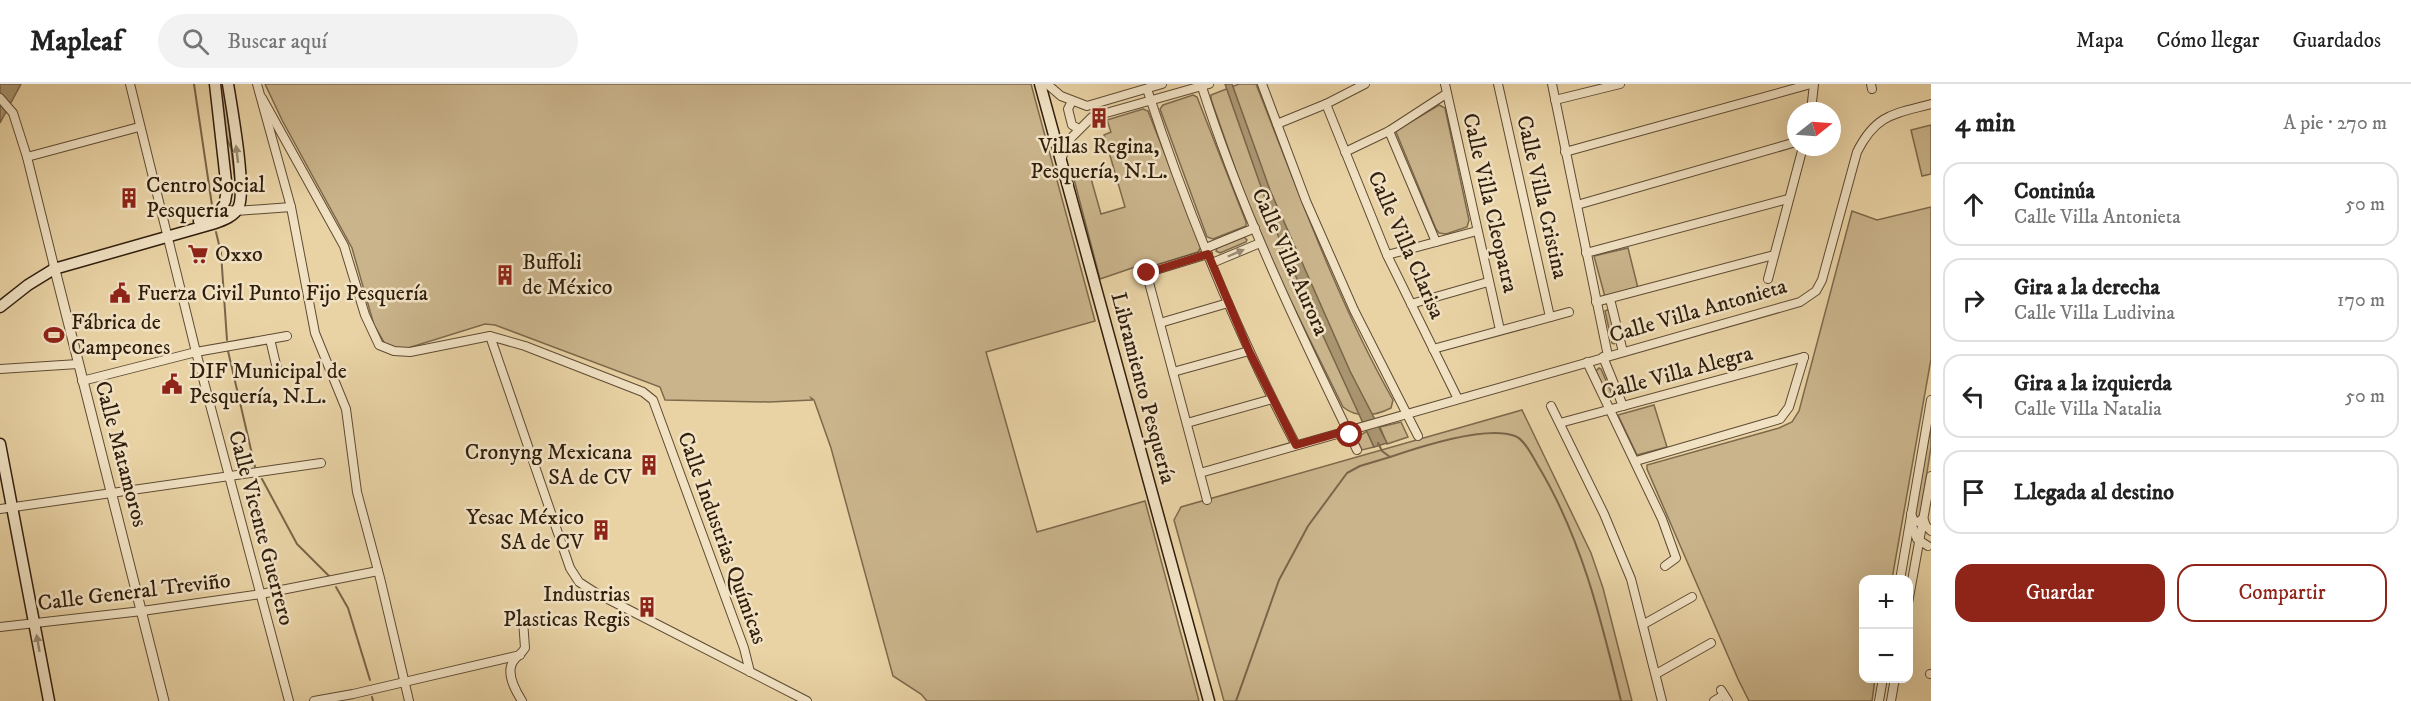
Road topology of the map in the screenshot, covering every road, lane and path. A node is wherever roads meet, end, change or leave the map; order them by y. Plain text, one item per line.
1 (130, 84) edge
2 (215, 84) edge
3 (228, 84) edge
4 (256, 84) edge
5 (1040, 84) edge
6 (1047, 84) edge
7 (1162, 84) edge
8 (1262, 84) edge
9 (1365, 84) edge
10 (1445, 84) edge
11 (1498, 84) edge
12 (1552, 84) edge
13 (1620, 84) edge
14 (1813, 84) edge
15 (1203, 86) edge
16 (1605, 86) edge
17 (1147, 89) junction
18 (1446, 94) junction
19 (1059, 95) junction
20 (0, 98) edge
21 (262, 98) junction
22 (1151, 100) junction
23 (1555, 100) junction
24 (1812, 102) edge
25 (1076, 103) junction
26 (1326, 104) junction
27 (1931, 104) edge
28 (1047, 111) junction
29 (1277, 124) junction
30 (1082, 126) junction
31 (139, 127) junction
32 (1052, 129) junction
33 (1389, 130) junction
34 (1070, 139) junction
35 (1787, 145) edge
36 (1345, 152) junction
37 (1565, 152) junction
38 (1800, 156) edge
39 (27, 158) junction
40 (1061, 161) junction
41 (1788, 199) junction
42 (1577, 205) junction
43 (291, 207) junction
44 (221, 209) junction
45 (236, 211) junction
46 (1255, 228) junction
47 (1477, 231) junction
48 (167, 234) junction
49 (1436, 242) junction
50 (1260, 243) junction
51 (1207, 251) junction
52 (1586, 253) junction
53 (1387, 255) junction
54 (1774, 255) junction
55 (1212, 263) junction
56 (54, 268) junction
57 (1768, 279) dead end
58 (1488, 282) junction
59 (1610, 299) junction
60 (0, 301) edge
61 (1596, 302) junction
62 (1228, 303) junction
63 (1411, 304) junction
64 (0, 307) edge
65 (1569, 312) dead end
66 (1550, 317) junction
67 (1160, 323) junction
68 (1500, 330) junction
69 (287, 336) dead end
70 (490, 336) junction
71 (270, 339) junction
72 (1433, 349) junction
73 (1249, 351) junction
74 (1623, 351) junction
75 (196, 352) junction
76 (1605, 357) junction
77 (1587, 362) junction
78 (78, 364) junction
79 (0, 369) edge
80 (277, 369) dead end
81 (1173, 372) junction
82 (82, 381) junction
83 (1272, 399) junction
84 (1458, 399) junction
85 (1931, 400) edge
86 (1551, 406) dead end
87 (1623, 406) junction
88 (1610, 410) junction
89 (1404, 414) junction
90 (1187, 423) junction
91 (1560, 423) junction
92 (1348, 430) junction
93 (1418, 436) dead end
94 (0, 444) edge
95 (1296, 445) junction
96 (1357, 450) dead end
97 (1636, 461) junction
98 (321, 463) dead end
99 (1200, 473) junction
100 (1931, 476) edge
101 (228, 477) junction
102 (111, 495) junction
103 (1208, 500) dead end
104 (6, 508) edge
105 (1911, 512) junction
106 (1923, 518) junction
107 (1923, 534) edge
108 (1930, 546) edge
109 (1904, 554) junction
110 (1917, 556) junction
111 (1665, 566) dead end
112 (378, 571) junction
113 (1901, 575) edge
114 (1913, 577) edge
115 (261, 594) junction
116 (1692, 597) dead end
117 (142, 611) junction
118 (523, 620) dead end
119 (34, 623) junction
120 (1644, 624) junction
121 (0, 627) edge
122 (1711, 643) dead end
123 (520, 655) junction
124 (750, 672) junction
125 (1656, 674) junction
126 (404, 682) junction
127 (1882, 683) edge
128 (1894, 683) edge
129 (1725, 695) edge
130 (792, 697) edge
131 (49, 701) edge
132 (164, 701) edge
133 (289, 701) edge
134 (314, 701) edge
135 (409, 701) edge
136 (522, 701) edge
137 (807, 701) edge
138 (1209, 701) edge
139 (1662, 701) edge
140 (1714, 701) edge
141 (1880, 701) edge
142 (1891, 701) edge

1 - 31 street, Calle Vicente Guerrero
2 - 44 main road
45 -> 3 main road
4 - 21 street
5 - 28 main road, Libramiento Pesquería
6 - 19 street
7 - 17 street
8 - 29 street, Calle Villa Aurora
9 - 26 street
10 - 18 street, Calle Villa Cleopatra
11 - 66 street, Calle Villa Cristina
12 - 23 street
13 - 16 street
14 - 24 street
14 - 37 street
15 - 22 street
15 - 46 street, Calle Villa Aurora
16 - 23 street
17 - 22 street
17 - 25 street
18 - 33 street
18 - 47 street, Calle Villa Cleopatra
19 - 25 street
19 - 28 street
20 - 39 street, Calle Matamoros
21 - 43 street
21 - 70 street
22 - 30 street
22 - 51 street
23 - 37 street
25 - 30 street
25 - 30 street
26 - 29 street
26 - 36 street, Calle Villa Clarisa
27 - 74 street, Calle Villa Antonieta
28 - 32 main road, Libramiento Pesquería
29 - 89 street, Calle Villa Aurora
30 - 34 street
31 - 39 street
31 - 48 street, Calle Vicente Guerrero
32 - 34 street
32 - 40 main road, Libramiento Pesquería
33 - 36 street
33 - 49 street
34 - 40 street
35 - 42 street
36 - 53 street, Calle Villa Clarisa
37 - 42 street
38 - 41 street
39 - 56 street, Calle Matamoros
40 - 138 main road, Libramiento Pesquería
41 - 52 street
41 - 54 street
42 - 52 street
43 - 45 street
43 - 112 street
44 - 45 street
44 - 48 main road
45 - 48 main road
46 - 50 street, Calle Villa Aurora
46 - 51 street
47 - 49 street
47 - 58 street, Calle Villa Cleopatra
48 - 56 main road
48 - 75 street, Calle Vicente Guerrero
49 - 53 street
55 -> 50 street
50 - 92 street, Calle Villa Aurora
51 - 55 street
51 - 67 street
52 - 61 street
53 - 63 street, Calle Villa Clarisa
54 - 57 street
54 - 59 street
55 - 62 street
56 - 60 main road
56 - 64 main road
56 - 78 street, Calle Matamoros
58 - 63 street
58 - 68 street, Calle Villa Cleopatra
59 - 61 street
59 - 74 street
61 - 76 street
62 - 67 street
62 - 73 street
63 - 72 street, Calle Villa Clarisa
65 - 66 street
66 - 68 street
67 - 81 street
68 - 72 street
69 - 71 street
70 - 124 street
70 - 124 street, Calle Industrias Químicas
71 - 75 street
71 - 80 street
72 - 84 street, Calle Villa Clarisa
73 - 81 street
73 - 83 street
74 - 76 street, Calle Villa Antonieta
75 - 82 street
75 - 101 street, Calle Vicente Guerrero
76 - 77 street, Calle Villa Antonieta
76 - 87 street
77 - 84 street, Calle Villa Antonieta
77 - 88 street
78 - 79 street
78 - 82 street, Calle Matamoros
81 - 90 street
82 - 102 street, Calle Matamoros
83 - 90 street
83 - 95 street
84 - 89 street, Calle Villa Antonieta
85 - 105 street
86 - 91 street
87 - 88 street, Calle Villa Alegra
87 - 97 street, Calle Villa Alegra
88 - 91 street, Calle Villa Alegra
88 - 97 street
89 - 92 street, Calle Villa Antonieta
89 - 93 street, Calle Villa Aurora
90 - 99 street
91 - 120 street
92 - 95 street
92 - 96 street, Calle Villa Aurora
94 - 104 main road
95 - 99 street
97 - 111 street
98 - 101 street
99 - 103 street
100 - 106 street
101 - 102 street
101 - 115 street, Calle Vicente Guerrero
102 - 104 street
102 - 117 street, Calle Matamoros
104 - 119 main road
105 - 106 street
105 - 107 street
105 - 109 street
106 - 107 street
107 - 108 street
107 - 109 street
107 - 110 street
108 - 110 street
109 - 110 street
109 - 113 street
110 - 114 street
112 - 115 street, Calle General Treviño
112 - 126 street
115 - 117 street, Calle General Treviño
115 - 133 street, Calle Vicente Guerrero
116 - 120 street
117 - 119 street, Calle General Treviño
117 - 132 street, Calle Matamoros
118 - 123 street
119 - 121 street, Calle General Treviño
131 -> 119 main road
120 - 125 street
122 - 125 street
123 - 126 street
123 - 136 street
124 - 130 street
125 - 139 street
126 - 134 street
126 - 135 street
127 - 141 street
128 - 142 street
129 - 140 street
130 - 137 street

